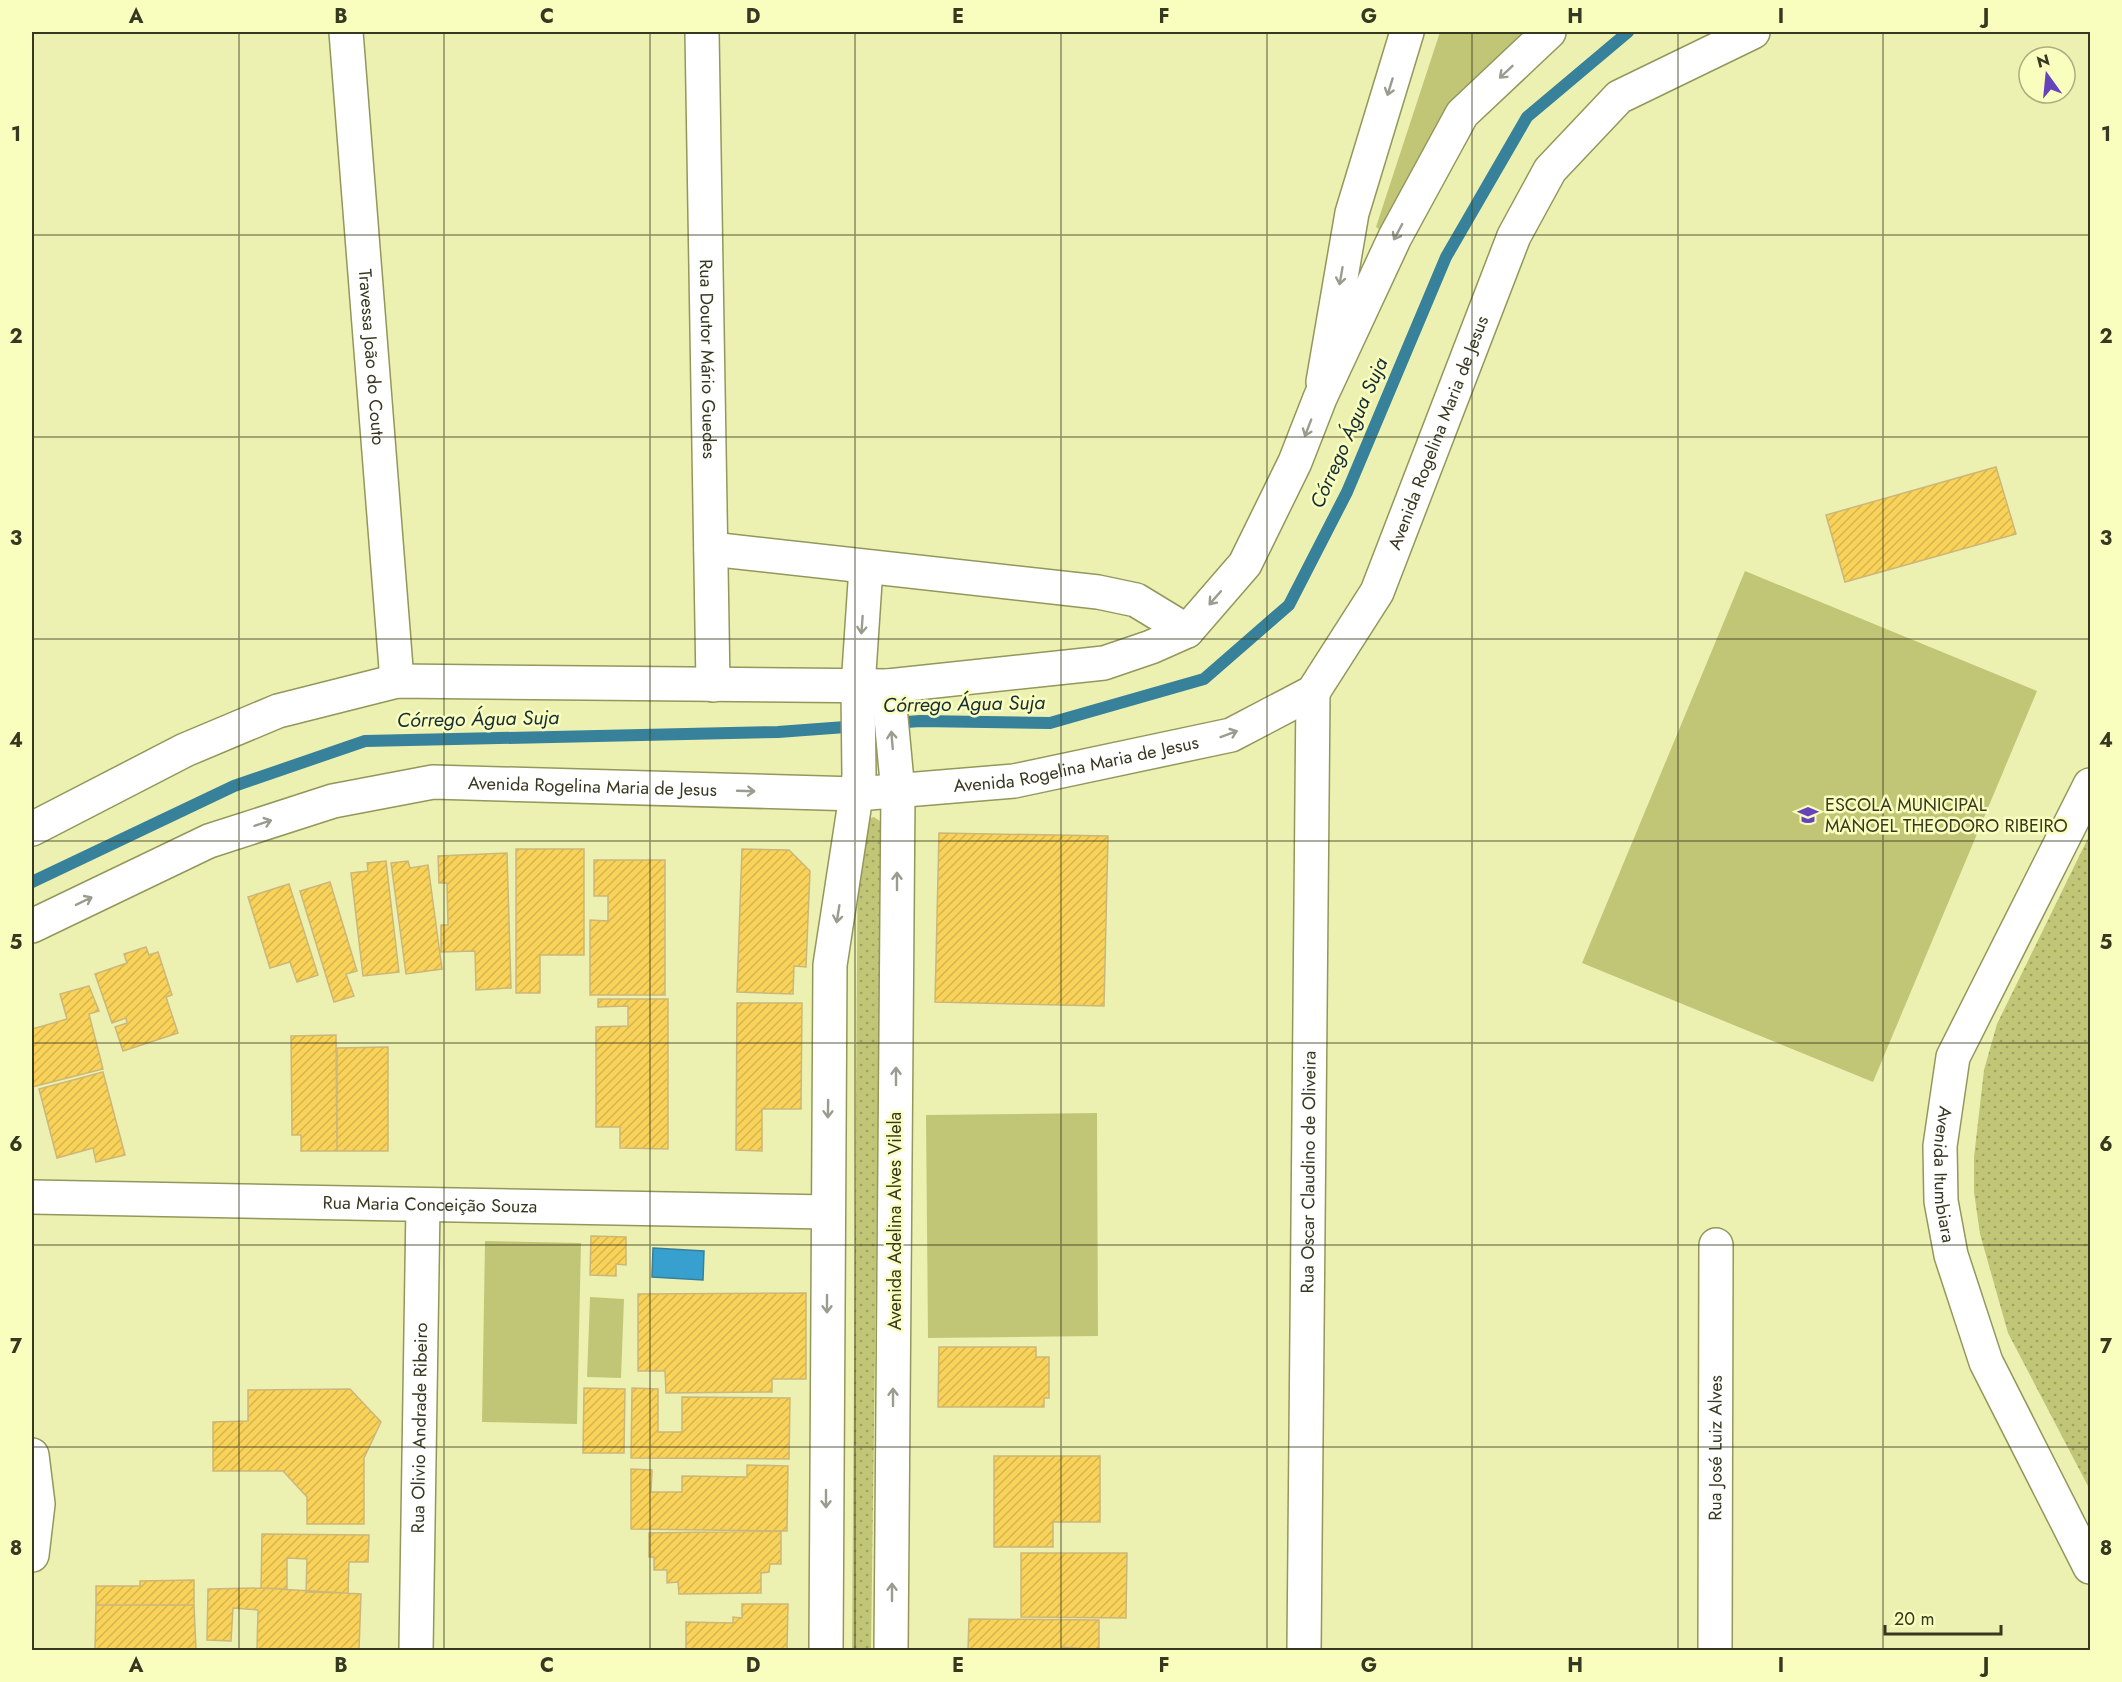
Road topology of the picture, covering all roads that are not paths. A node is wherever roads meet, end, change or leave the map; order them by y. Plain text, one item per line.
1 (346, 32) edge
2 (702, 32) edge
3 (1407, 32) edge
4 (1548, 32) edge
5 (1753, 32) edge
6 (1320, 398) junction
7 (711, 549) junction
8 (866, 567) junction
9 (1186, 631) junction
10 (397, 681) junction
11 (713, 685) junction
12 (1313, 692) junction
13 (873, 696) junction
14 (897, 784) junction
15 (858, 785) junction
16 (2091, 785) edge
17 (32, 829) edge
18 (32, 926) edge
19 (32, 1197) edge
20 (423, 1205) junction
21 (827, 1212) junction
22 (1716, 1245) dead end
23 (32, 1455) edge
24 (32, 1555) edge
25 (2091, 1567) edge
26 (416, 1650) edge
27 (826, 1650) edge
28 (891, 1650) edge
29 (1304, 1650) edge
30 (1715, 1650) edge

1 - 10 street, Travessa João do Couto
2 - 7 street, Rua Doutor Mário Guedes
3 -> 6 street
4 -> 6 street
5 - 12 street, Avenida Rogelina Maria de Jesus
6 -> 9 street
7 - 8 street
7 - 11 street, Rua Doutor Mário Guedes
8 - 9 street
8 -> 13 street
9 - 13 street
10 - 11 street
10 - 17 street
11 - 13 street
14 -> 12 street, Avenida Rogelina Maria de Jesus
12 - 29 street, Rua Oscar Claudino de Oliveira
14 -> 13 street, Avenida Adelina Alves Vilela
13 - 15 street
14 - 15 street, Avenida Rogelina Maria de Jesus
28 -> 14 street, Avenida Adelina Alves Vilela
18 -> 15 street, Avenida Rogelina Maria de Jesus
15 -> 21 street
16 - 25 street, Avenida Itumbiara
19 - 20 street, Rua Maria Conceição Souza
20 - 21 street, Rua Maria Conceição Souza
20 - 26 street, Rua Olivio Andrade Ribeiro
21 -> 27 street
22 - 30 street, Rua José Luiz Alves
23 - 24 street

